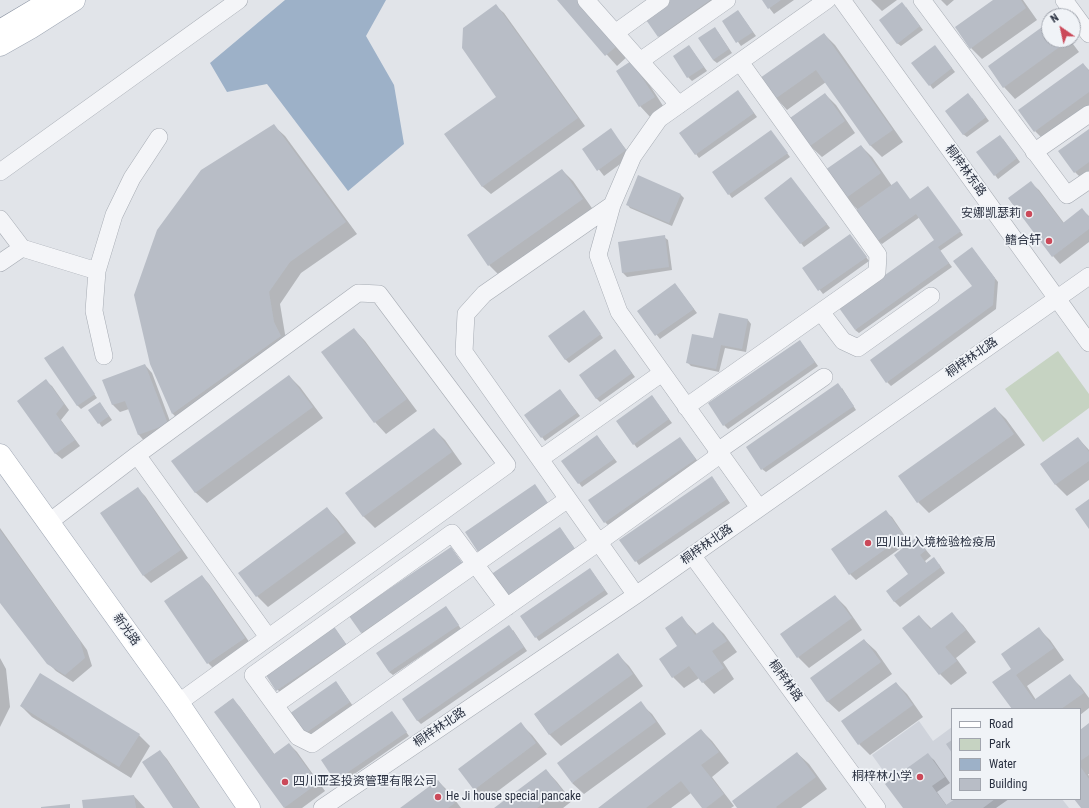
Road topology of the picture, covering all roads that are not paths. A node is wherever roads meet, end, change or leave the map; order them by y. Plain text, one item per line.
1 (30, 0) edge
2 (40, 0) edge
3 (52, 0) edge
4 (74, 0) edge
5 (239, 0) edge
6 (586, 0) edge
7 (661, 0) edge
8 (727, 0) edge
9 (828, 0) edge
10 (842, 0) edge
11 (922, 0) edge
12 (1064, 0) edge
13 (0, 22) edge
14 (0, 26) edge
15 (0, 31) edge
16 (615, 33) junction
17 (1089, 34) edge
18 (0, 45) edge
19 (640, 61) junction
20 (740, 62) junction
21 (679, 105) junction
22 (1089, 114) edge
23 (160, 137) dead end
24 (1034, 152) junction
25 (0, 172) edge
26 (1089, 180) edge
27 (612, 206) junction
28 (0, 219) edge
29 (22, 248) junction
30 (0, 263) edge
31 (96, 271) junction
32 (1089, 276) edge
33 (931, 296) dead end
34 (1057, 299) junction
35 (821, 312) junction
36 (1089, 343) edge
37 (104, 356) dead end
38 (662, 373) junction
39 (824, 377) dead end
40 (686, 407) junction
41 (718, 451) junction
42 (0, 455) edge
43 (138, 455) junction
44 (540, 458) junction
45 (568, 499) junction
46 (760, 508) junction
47 (48, 523) junction
48 (599, 542) junction
49 (692, 555) junction
50 (476, 564) junction
51 (636, 595) junction
52 (507, 607) junction
53 (268, 637) junction
54 (178, 703) junction
55 (275, 705) junction
56 (249, 808) edge
57 (322, 808) edge
58 (877, 808) edge

1 - 13 main road
2 - 14 main road
3 - 15 main road
4 - 18 main road
5 - 25 street
6 - 16 street
7 - 16 street
8 - 19 street
9 - 20 street
10 - 34 street, 桐梓林东路
11 - 24 street
12 - 17 street
16 - 19 street
19 - 21 street
20 - 21 street
20 - 35 street
21 - 27 street
22 - 24 street
23 - 31 street
24 - 26 street
27 - 38 street
27 - 44 street
28 - 29 street
29 - 30 street
29 - 31 street
31 - 37 street
32 - 34 street, 桐梓林北路
33 - 35 street
34 - 36 street, 桐梓林东路
34 - 46 street, 桐梓林北路
35 - 40 street
38 - 40 street
38 - 44 street
39 - 41 street
40 - 41 street
41 - 46 street
41 - 48 street
42 - 47 main road, 新光路
43 - 47 street
43 - 53 street
43 - 53 street
44 - 45 street
45 - 48 street
45 - 50 street
46 - 49 street, 桐梓林北路
47 - 54 main road, 新光路
48 - 51 street
48 - 52 street
49 - 51 street, 桐梓林北路
49 - 58 street, 桐梓林路
50 - 52 street
50 - 55 street
50 - 55 street
51 - 57 street, 桐梓林北路
52 - 55 street
53 - 54 street
54 - 56 main road, 新光路

